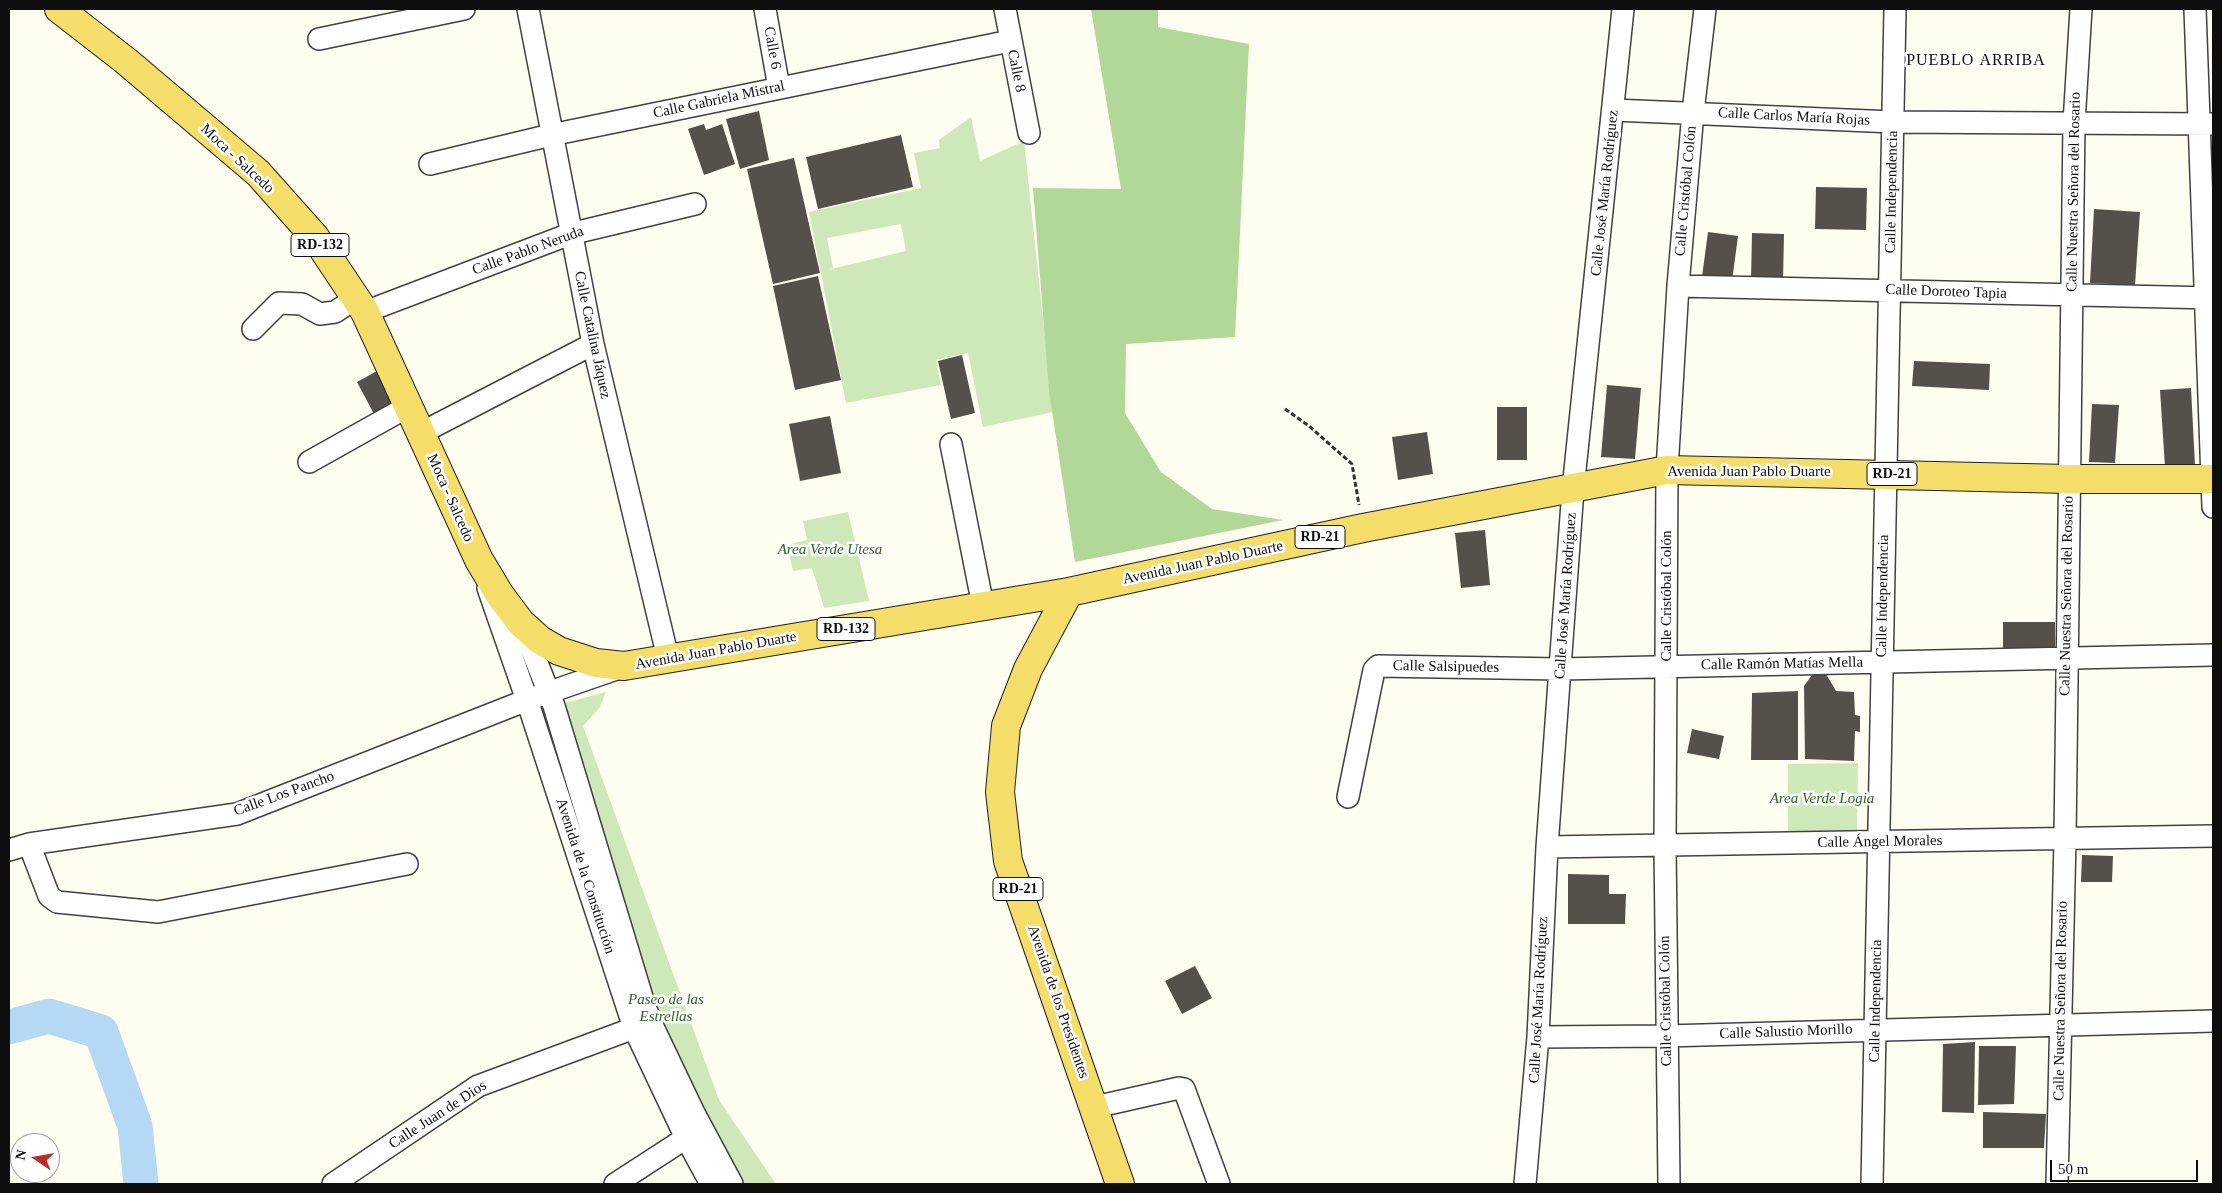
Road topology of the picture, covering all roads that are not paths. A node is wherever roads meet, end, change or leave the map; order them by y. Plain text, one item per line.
1 (59, 9) edge
2 (464, 9) edge
3 (528, 9) edge
4 (765, 9) edge
5 (1005, 9) edge
6 (1623, 9) edge
7 (1705, 9) edge
8 (1895, 9) edge
9 (2081, 9) edge
10 (2194, 9) edge
11 (319, 39) dead end
12 (1010, 41) junction
13 (779, 88) junction
14 (1614, 110) junction
15 (1693, 112) junction
16 (1893, 122) junction
17 (2074, 123) junction
18 (2206, 124) edge
19 (1029, 133) dead end
20 (551, 135) junction
21 (430, 164) dead end
22 (695, 204) dead end
23 (570, 234) junction
24 (1678, 286) junction
25 (1890, 290) junction
26 (2071, 295) junction
27 (2209, 298) edge
28 (361, 305) junction
29 (253, 329) dead end
30 (593, 344) junction
31 (409, 406) junction
32 (421, 432) junction
33 (951, 444) dead end
34 (310, 462) dead end
35 (1667, 470) junction
36 (1886, 474) junction
37 (2069, 478) junction
38 (2213, 479) edge
39 (1573, 489) junction
40 (2213, 507) edge
41 (478, 560) junction
42 (1069, 592) junction
43 (983, 606) junction
44 (521, 623) junction
45 (2213, 655) edge
46 (668, 658) junction
47 (2066, 659) junction
48 (1882, 662) junction
49 (624, 666) junction
50 (1667, 667) junction
51 (1561, 669) junction
52 (550, 692) junction
53 (528, 700) junction
54 (1348, 797) dead end
55 (2213, 836) edge
56 (2065, 839) junction
57 (1879, 842) junction
58 (29, 844) junction
59 (1664, 846) junction
60 (1547, 847) junction
61 (9, 850) edge
62 (408, 864) dead end
63 (2213, 1021) edge
64 (2060, 1025) junction
65 (634, 1028) junction
66 (1876, 1029) junction
67 (1666, 1036) junction
68 (1538, 1037) junction
69 (1095, 1107) junction
70 (686, 1138) junction
71 (333, 1184) edge
72 (615, 1184) edge
73 (711, 1184) edge
74 (732, 1184) edge
75 (1120, 1184) edge
76 (1219, 1184) edge
77 (1525, 1184) edge
78 (1669, 1184) edge
79 (1872, 1184) edge
80 (2057, 1184) edge

1 - 28 main road, Moca - Salcedo / RD-132
2 - 11 street
3 - 20 street, Calle Catalina Jáquez
4 - 13 street, Calle 6
5 - 12 street, Calle 8
6 - 14 street, Calle José María Rodríguez
7 - 15 street, Calle Cristóbal Colón
8 - 16 street, Calle Independencia
9 - 17 street, Calle Nuestra Señora del Rosario
10 - 18 street
12 - 13 street, Calle Gabriela Mistral
12 - 19 street, Calle 8
13 - 20 street, Calle Gabriela Mistral
14 - 15 street, Calle Carlos María Rojas
14 - 39 street, Calle José María Rodríguez
15 - 16 street, Calle Carlos María Rojas
15 - 24 street, Calle Cristóbal Colón
16 - 17 street, Calle Carlos María Rojas
16 - 25 street, Calle Independencia
17 - 18 street, Calle Carlos María Rojas
17 - 26 street, Calle Nuestra Señora del Rosario
18 - 27 street
20 - 21 street, Calle Gabriela Mistral
20 - 23 street, Calle Catalina Jáquez
22 - 23 street, Calle Pablo Neruda
23 - 28 street, Calle Pablo Neruda
23 - 30 street, Calle Catalina Jáquez
24 - 25 street, Calle Doroteo Tapia
24 - 35 street, Calle Cristóbal Colón
25 - 26 street, Calle Doroteo Tapia
25 - 36 street, Calle Independencia
26 - 27 street, Calle Doroteo Tapia
26 - 37 street, Calle Nuestra Señora del Rosario
27 - 38 street
28 - 29 street, Calle Pablo Neruda
28 - 31 main road, Moca - Salcedo / RD-132
30 - 32 street
30 - 46 street, Calle Catalina Jáquez
31 - 32 main road, Moca - Salcedo / RD-132
31 - 34 street
32 - 41 main road, Moca - Salcedo / RD-132
33 - 43 street
35 - 36 main road, Avenida Juan Pablo Duarte / RD-21
35 - 39 main road, Avenida Juan Pablo Duarte / RD-21
35 - 50 street, Calle Cristóbal Colón
36 - 37 main road, Avenida Juan Pablo Duarte / RD-21
36 - 48 street, Calle Independencia
37 - 38 main road, Avenida Juan Pablo Duarte / RD-21
37 - 47 street, Calle Nuestra Señora del Rosario
38 - 40 street
39 - 42 main road, Avenida Juan Pablo Duarte / RD-21
39 - 51 street, Calle José María Rodríguez
41 - 44 main road, Avenida Juan Pablo Duarte / RD-132
41 - 53 street, Avenida de la Constitución
42 - 43 main road, Avenida Juan Pablo Duarte / RD-132
42 - 69 main road, Avenida de los Presidentes / RD-21
43 - 46 main road, Avenida Juan Pablo Duarte / RD-132
44 - 49 main road, Avenida Juan Pablo Duarte / RD-132
44 - 52 street, Avenida de la Constitución
45 - 47 street, Calle Ramón Matías Mella
46 - 49 main road, Avenida Juan Pablo Duarte / RD-132
47 - 48 street, Calle Ramón Matías Mella
47 - 56 street, Calle Nuestra Señora del Rosario
48 - 50 street, Calle Ramón Matías Mella
48 - 57 street, Calle Independencia
49 - 52 street, Calle Los Pancho
50 - 51 street, Calle Ramón Matías Mella
50 - 59 street, Calle Cristóbal Colón
51 - 54 street, Calle Salsipuedes
51 - 60 street, Calle José María Rodríguez
52 - 53 street, Calle Los Pancho
52 - 74 street, Avenida de la Constitución
53 - 58 street, Calle Los Pancho
53 - 65 street, Avenida de la Constitución
55 - 56 street, Calle Ángel Morales
56 - 57 street, Calle Ángel Morales
56 - 64 street, Calle Nuestra Señora del Rosario
57 - 59 street, Calle Ángel Morales
57 - 66 street, Calle Independencia
58 - 61 street, Calle Los Pancho
58 - 62 street
59 - 60 street, Calle Ángel Morales
59 - 67 street, Calle Cristóbal Colón
60 - 68 street, Calle José María Rodríguez
63 - 64 street, Calle Salustio Morillo
64 - 66 street, Calle Salustio Morillo
64 - 80 street, Calle Nuestra Señora del Rosario
65 - 70 street, Avenida de la Constitución
65 - 71 street, Calle Juan de Dios
66 - 67 street, Calle Salustio Morillo
66 - 79 street, Calle Independencia
67 - 68 street, Calle Salustio Morillo
67 - 78 street, Calle Cristóbal Colón
68 - 77 street, Calle José María Rodríguez
69 - 75 main road, Avenida de los Presidentes / RD-21
69 - 76 street
70 - 72 street
70 - 73 street, Avenida de la Constitución

